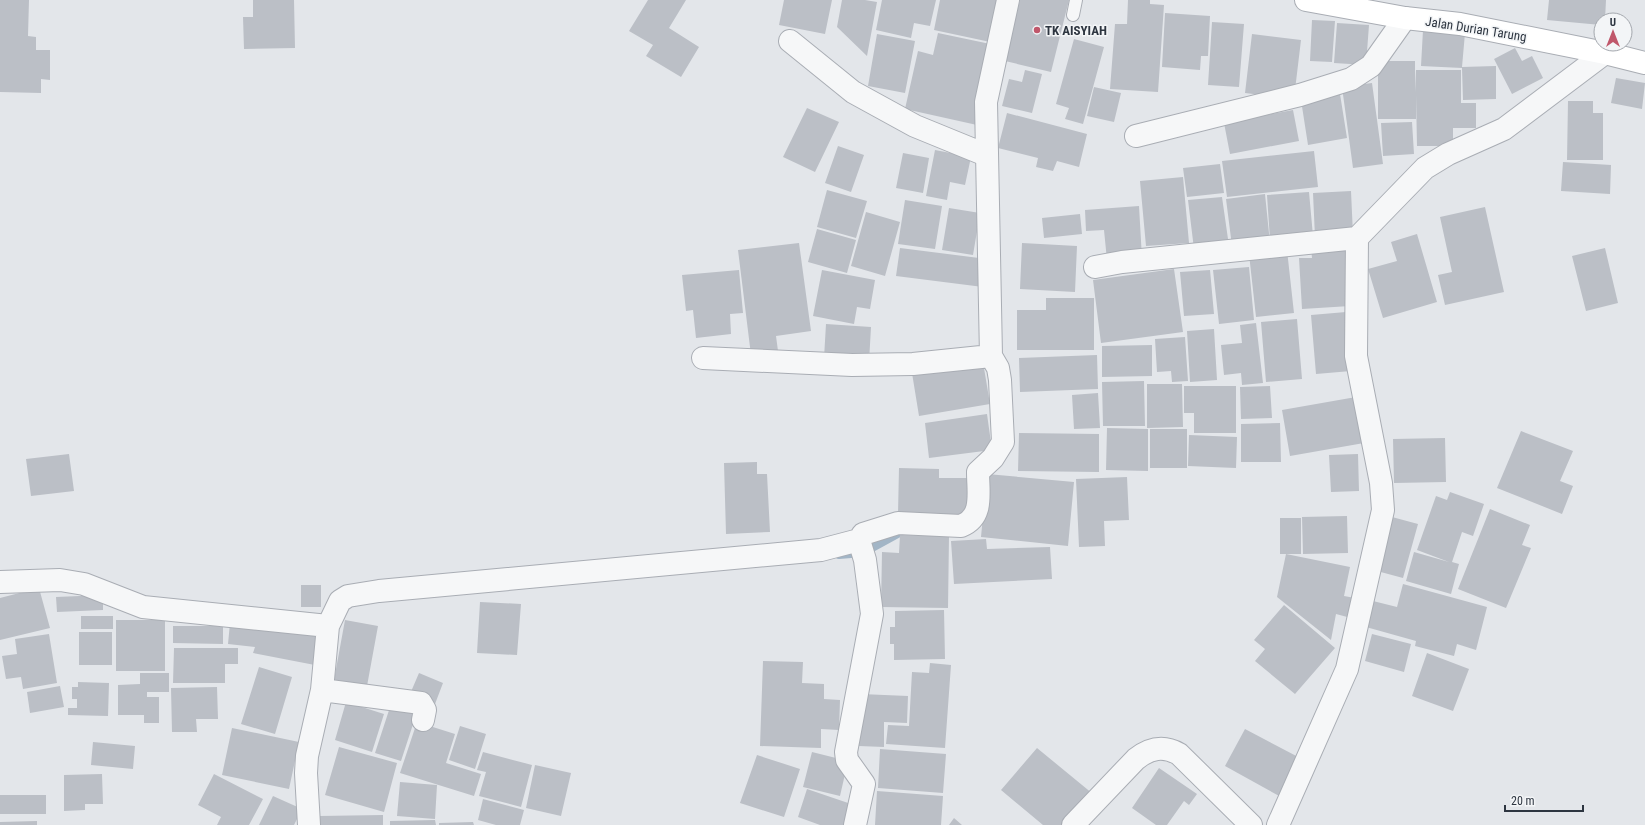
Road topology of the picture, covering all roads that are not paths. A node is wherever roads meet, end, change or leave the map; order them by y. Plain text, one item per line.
1 (1008, 0) edge
2 (1076, 0) edge
3 (1306, 0) edge
4 (1073, 15) dead end
5 (1405, 18) junction
6 (790, 41) dead end
7 (1605, 53) junction
8 (1645, 63) edge
9 (1136, 136) dead end
10 (986, 154) junction
11 (1357, 238) junction
12 (1095, 268) dead end
13 (991, 356) junction
14 (703, 358) dead end
15 (861, 548) junction
16 (0, 582) edge
17 (328, 626) junction
18 (322, 690) junction
19 (423, 720) dead end
20 (309, 825) edge
21 (855, 825) edge
22 (1073, 825) edge
23 (1251, 825) edge
24 (1278, 825) edge

1 - 10 street
2 - 4 lane
3 - 5 street, Jalan Durian Tarung
5 - 7 street, Jalan Durian Tarung
5 - 9 street
6 - 10 street
7 - 8 street, Jalan Durian Tarung
7 - 11 street
10 - 13 street
11 - 12 street
11 - 24 street
13 - 14 street
13 - 15 street
15 - 17 street
15 - 21 street
16 - 17 street
17 - 18 street
18 - 19 street
18 - 20 street
22 - 23 street

